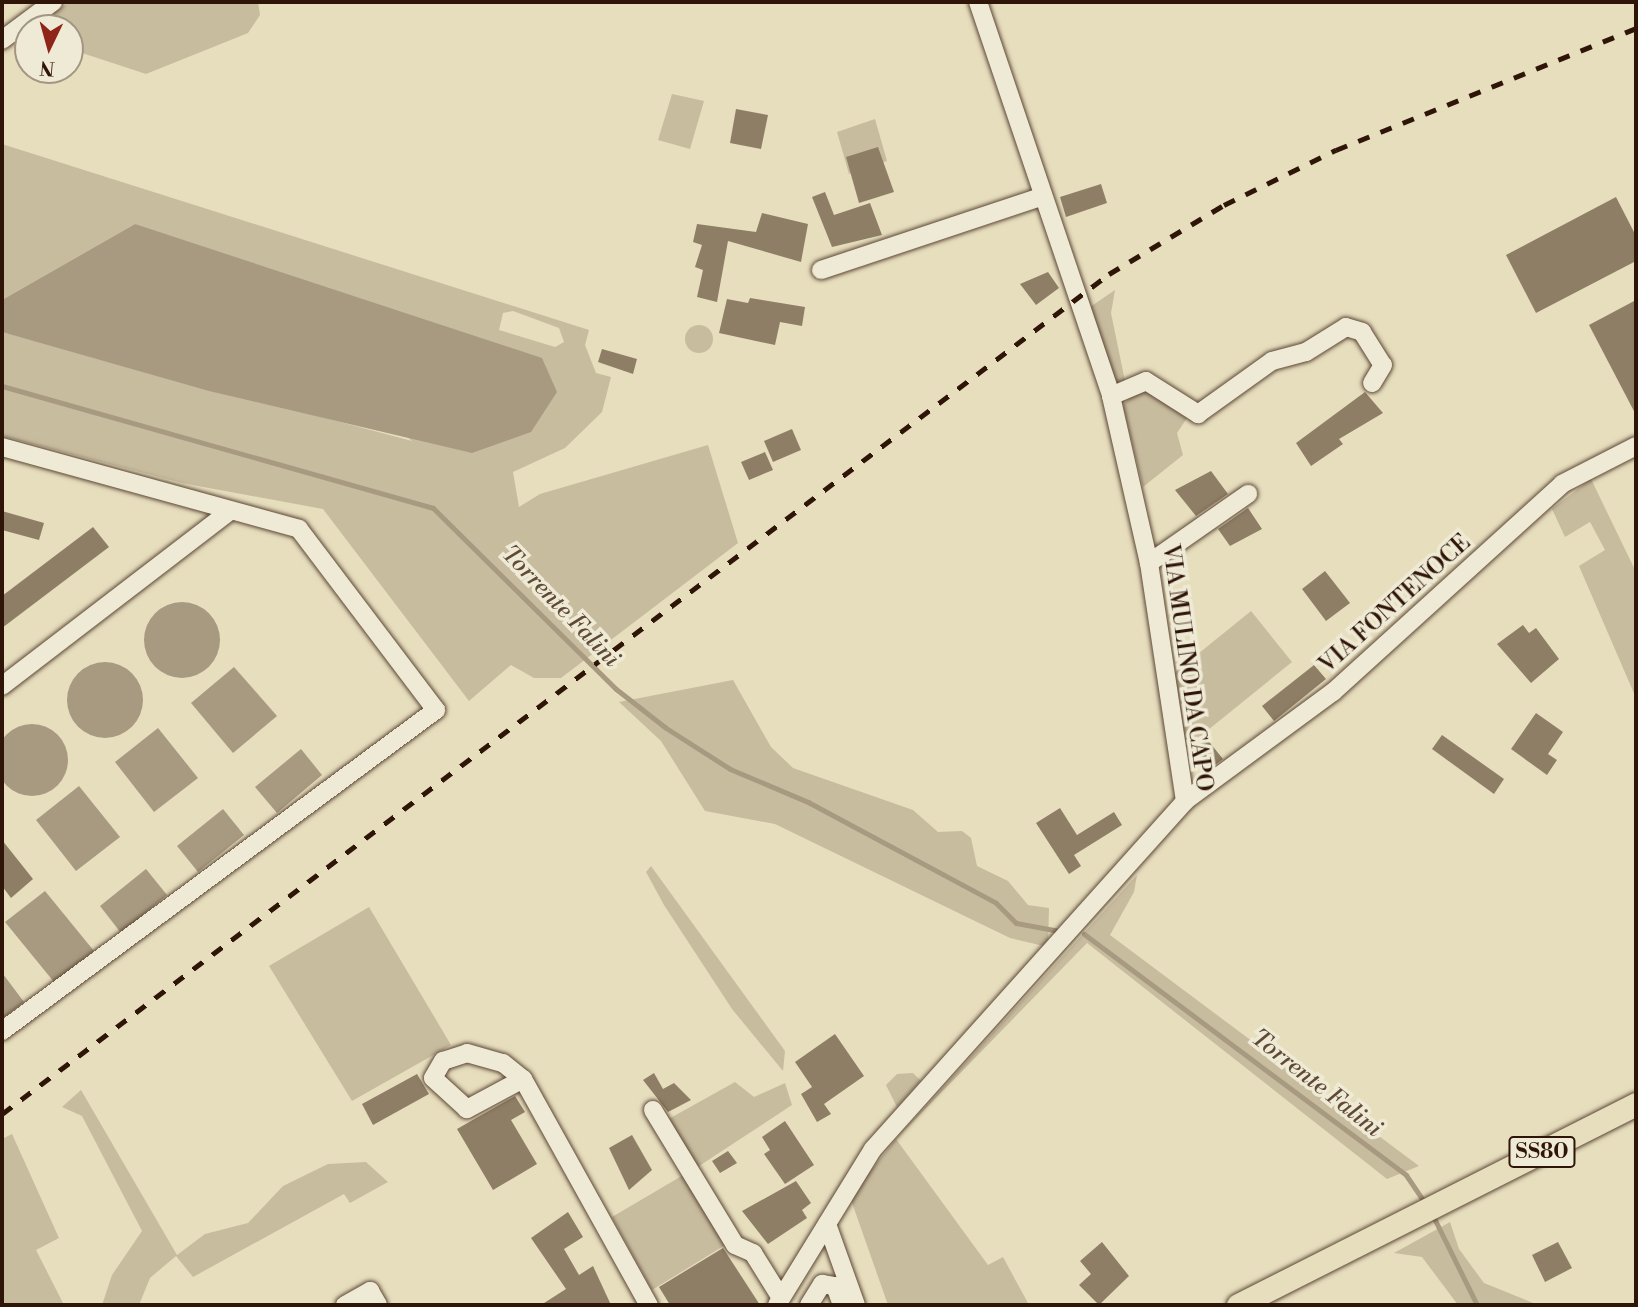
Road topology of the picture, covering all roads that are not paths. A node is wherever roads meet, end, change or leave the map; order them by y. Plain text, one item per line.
1 (53, 2) edge
2 (978, 2) edge
3 (2, 40) edge
4 (1041, 197) junction
5 (821, 270) dead end
6 (1373, 383) dead end
7 (1111, 396) junction
8 (1636, 446) edge
9 (2, 447) edge
10 (1248, 494) dead end
11 (229, 512) junction
12 (1149, 563) junction
13 (2, 685) edge
14 (1185, 801) junction
15 (2, 1031) edge
16 (523, 1079) junction
17 (1636, 1104) edge
18 (653, 1110) dead end
19 (827, 1224) junction
20 (836, 1249) junction
21 (822, 1284) junction
22 (779, 1302) edge
23 (345, 1305) edge
24 (378, 1305) edge
25 (649, 1305) edge
26 (809, 1305) edge
27 (842, 1305) edge
28 (856, 1305) edge
29 (1240, 1305) edge

1 - 3 street
2 - 4 street, VIA MULINO DA CAPO
4 - 5 street
4 - 7 street, VIA MULINO DA CAPO
6 - 7 street
7 - 12 street, VIA MULINO DA CAPO
8 - 14 street, VIA FONTENOCE
9 - 11 street
10 - 12 street
11 - 13 street
11 - 15 street
12 - 14 street, VIA MULINO DA CAPO
14 - 19 street, VIA MULINO DA CAPO
16 - 16 street
16 - 25 street
17 - 29 main road, SS80
18 - 22 street
19 - 20 street
19 - 22 street, VIA MULINO DA CAPO
20 - 21 street
20 - 28 street
21 - 26 street
21 - 27 street
23 - 24 street

